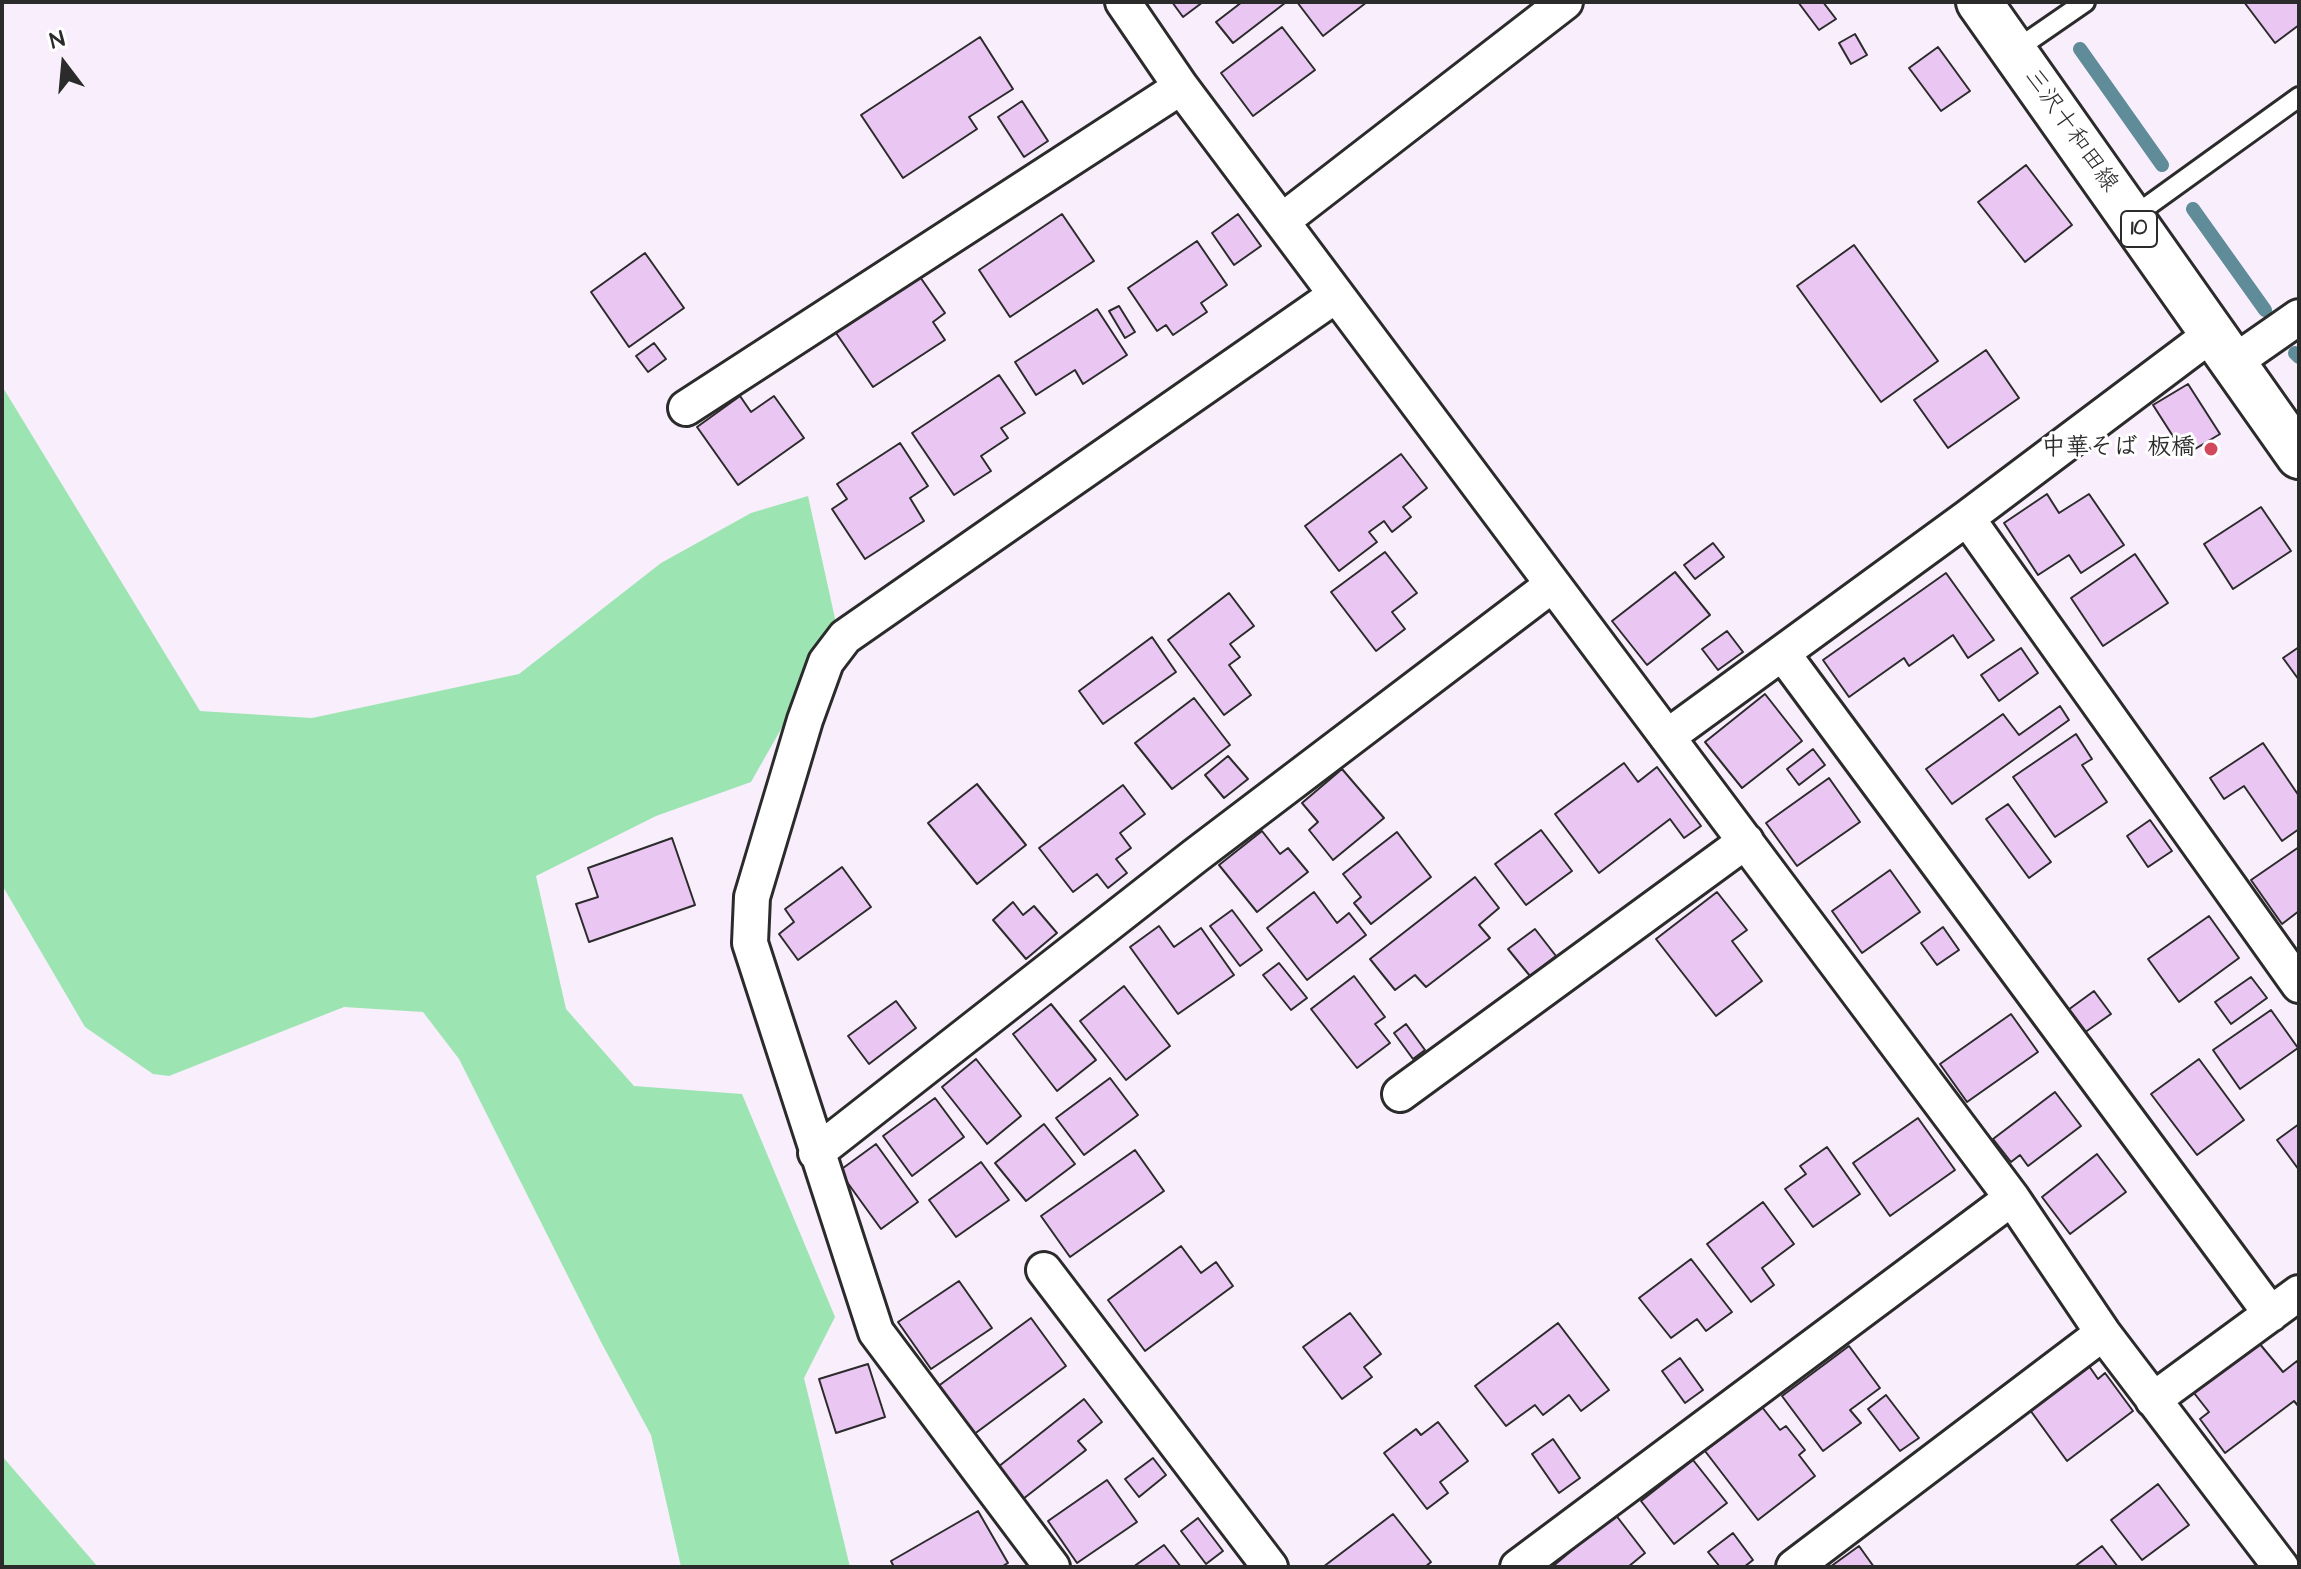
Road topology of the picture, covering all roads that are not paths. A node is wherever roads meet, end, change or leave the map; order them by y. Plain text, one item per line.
1 (1123, 2) edge
2 (1565, 2) edge
3 (1979, 2) edge
4 (2085, 2) edge
5 (2014, 51) junction
6 (1181, 87) junction
7 (2299, 97) edge
8 (2131, 218) junction
9 (1282, 221) junction
10 (1336, 295) junction
11 (2299, 317) edge
12 (2223, 348) junction
13 (686, 408) dead end
14 (2299, 456) edge
15 (1967, 518) junction
16 (1552, 585) junction
17 (1783, 654) junction
18 (1667, 737) junction
19 (1746, 841) junction
20 (2299, 985) edge
21 (1400, 1094) dead end
22 (816, 1153) junction
23 (2012, 1198) junction
24 (1044, 1270) dead end
25 (2299, 1293) edge
26 (2271, 1314) junction
27 (2103, 1333) junction
28 (2153, 1400) junction
29 (2279, 1566) edge
30 (1052, 1567) edge
31 (1270, 1567) edge
32 (1518, 1567) edge
33 (1794, 1567) edge

1 - 6 street
2 - 9 street
3 - 5 main road, 三沢十和田線 / 10
4 - 5 lane
5 - 8 main road, 三沢十和田線 / 10
6 - 9 street
6 - 13 street
7 - 8 lane
8 - 12 main road, 三沢十和田線 / 10
9 - 10 street
10 - 16 street
10 - 22 street
11 - 12 street
12 - 14 main road, 三沢十和田線 / 10
12 - 15 street
15 - 17 street
15 - 20 street
16 - 18 street
16 - 22 street
17 - 18 street
17 - 26 street
18 - 19 street
19 - 21 street
19 - 23 street
22 - 30 street
23 - 27 street
23 - 32 street
24 - 31 street
25 - 26 street
26 - 28 street
27 - 28 street
27 - 33 street
28 - 29 street

